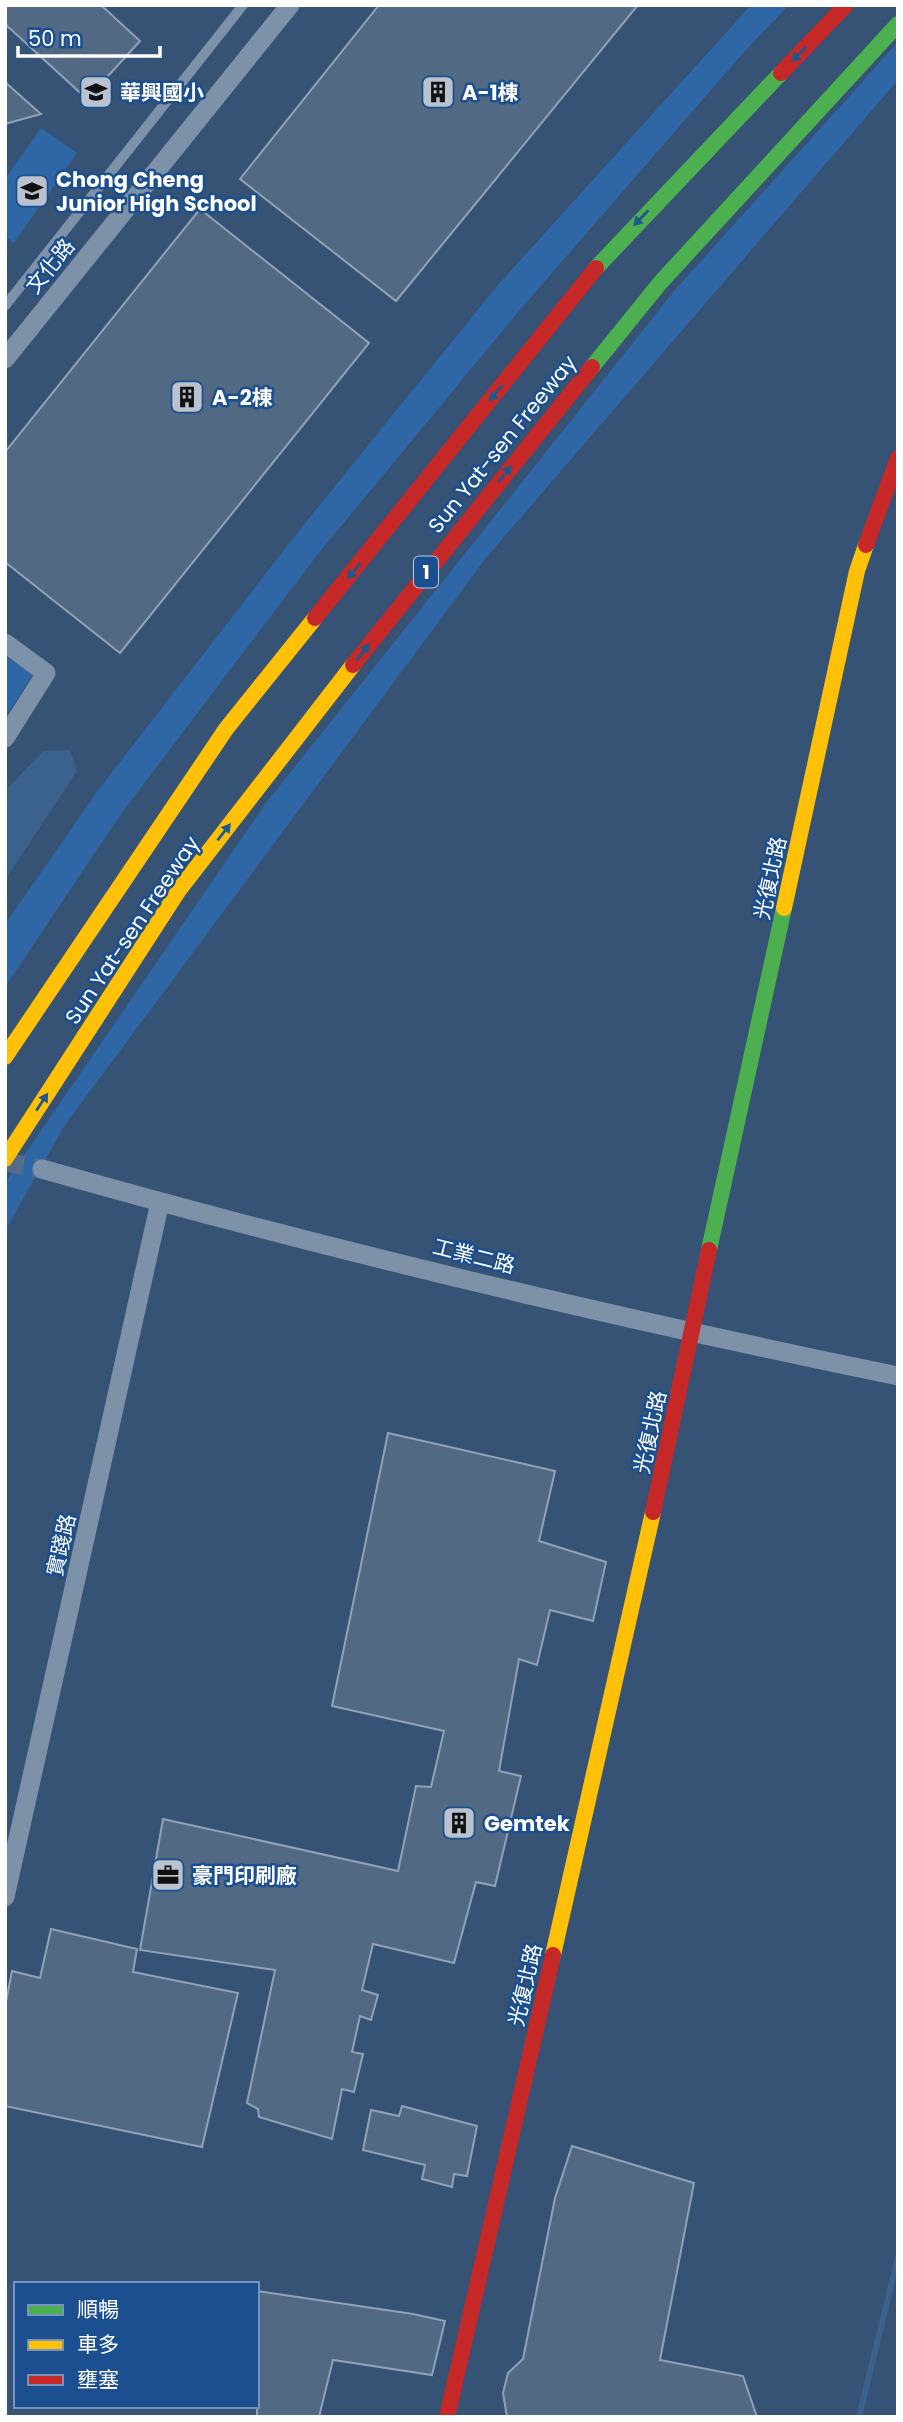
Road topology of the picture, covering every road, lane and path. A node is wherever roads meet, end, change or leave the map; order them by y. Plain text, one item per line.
1 (243, 5) edge
2 (290, 5) edge
3 (846, 5) edge
4 (898, 24) edge
5 (5, 306) edge
6 (5, 359) edge
7 (898, 458) edge
8 (5, 643) edge
9 (5, 738) edge
10 (5, 1057) edge
11 (5, 1159) edge
12 (42, 1169) tunnel mouth
13 (160, 1202) junction
14 (693, 1334) junction
15 (898, 1376) edge
16 (5, 1897) edge
17 (447, 2417) edge

1 - 5 lane
2 - 6 street, 文化路
3 -> 10 main road, Sun Yat-sen Freeway
11 -> 4 main road, Sun Yat-sen Freeway / 1
7 - 14 main road, 光復北路
8 - 9 street
12 - 13 street, 工業二路
13 - 14 street, 工業二路
13 - 16 street, 實踐路
14 - 15 street, 工業二路
14 - 17 main road, 光復北路

